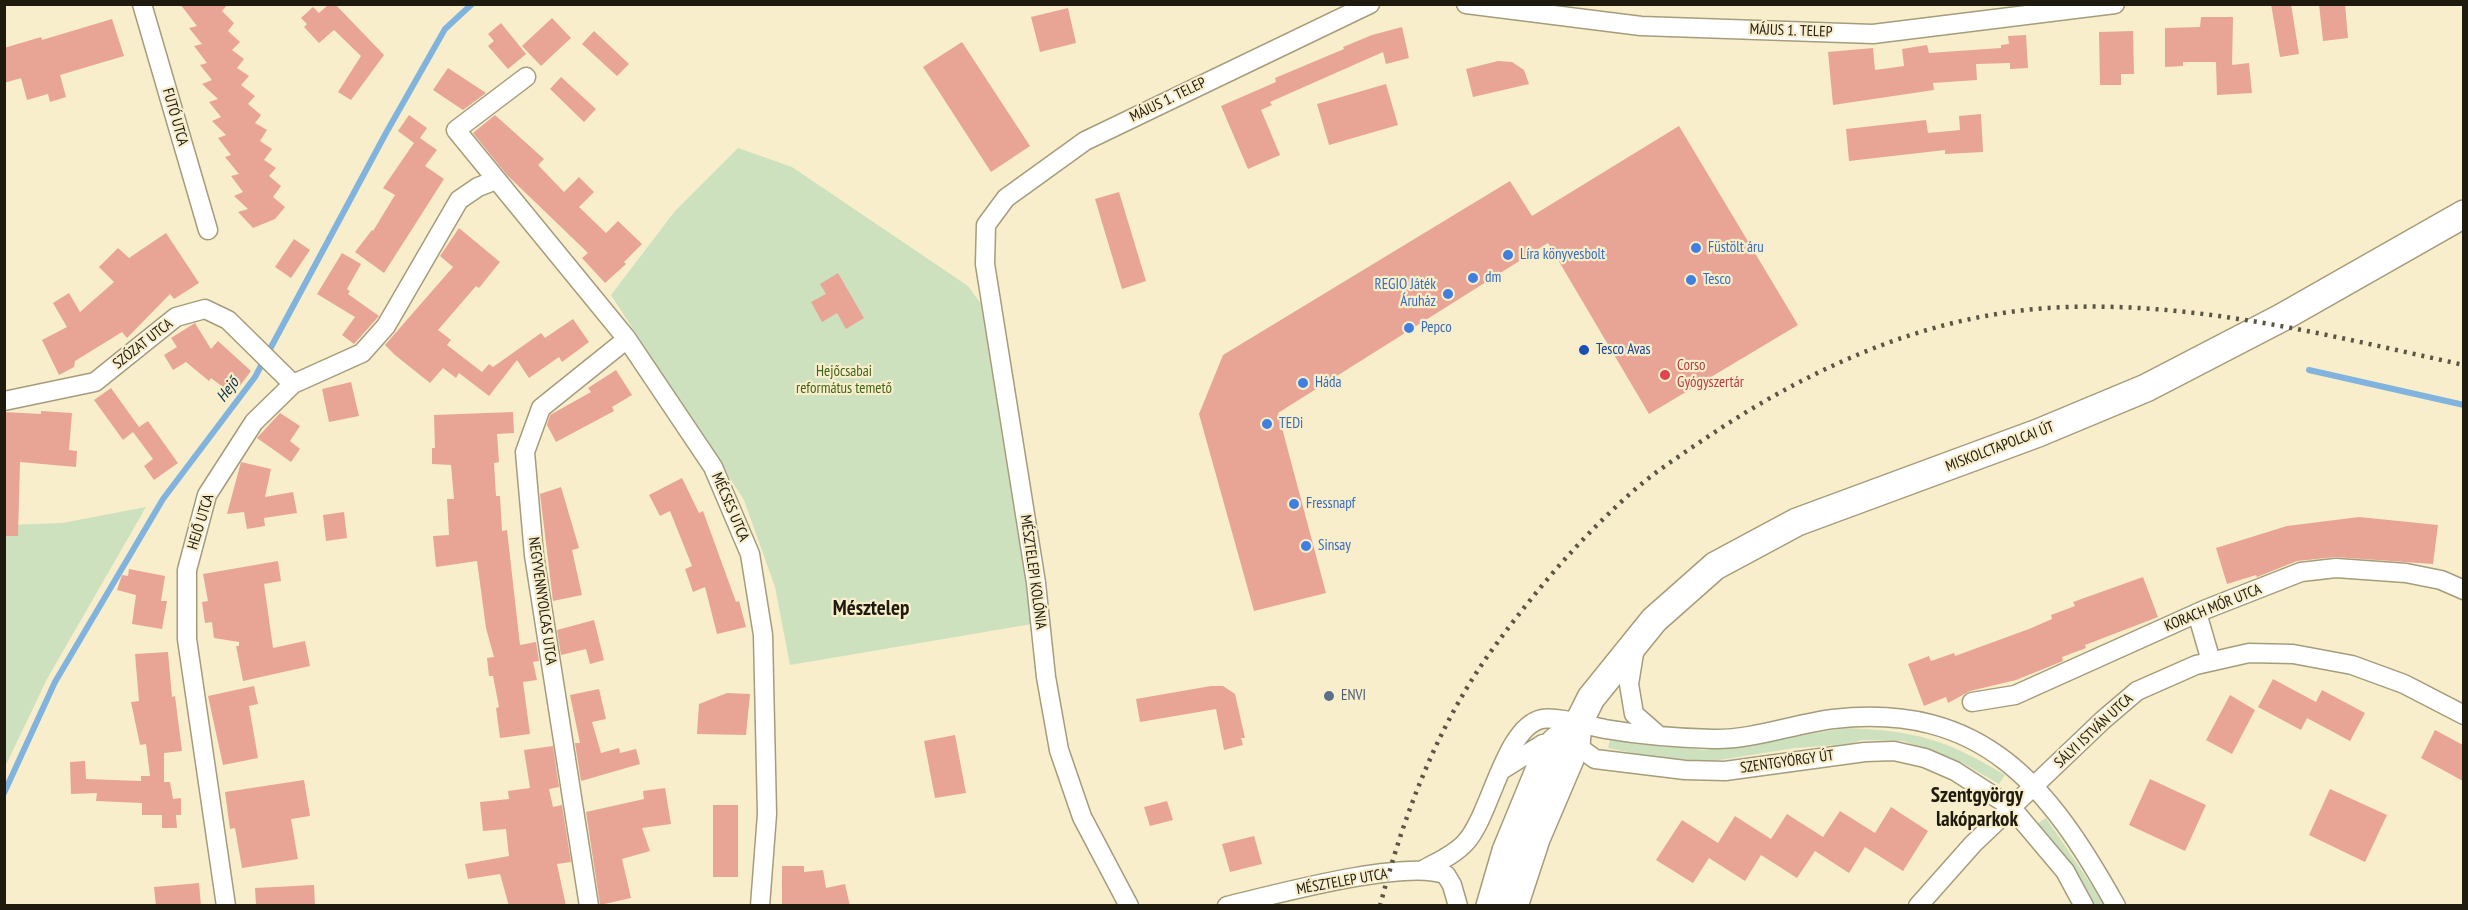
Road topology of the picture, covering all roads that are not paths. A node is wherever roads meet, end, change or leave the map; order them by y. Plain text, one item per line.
1 (142, 4) edge
2 (1370, 4) edge
3 (1466, 4) edge
4 (2115, 4) edge
5 (526, 77) dead end
6 (496, 180) junction
7 (2463, 214) edge
8 (986, 225) joint
9 (208, 230) dead end
10 (627, 339) junction
11 (293, 384) junction
12 (4, 401) edge
13 (2463, 590) edge
14 (2197, 613) junction
15 (1635, 645) junction
16 (2211, 661) junction
17 (1972, 702) dead end
18 (2463, 715) edge
19 (1658, 735) junction
20 (1576, 742) junction
21 (1503, 769) junction
22 (2036, 785) junction
23 (2011, 807) junction
24 (1423, 870) junction
25 (226, 906) edge
26 (589, 906) edge
27 (760, 906) edge
28 (1129, 906) edge
29 (1227, 906) edge
30 (1458, 906) edge
31 (1490, 906) edge
32 (1514, 906) edge
33 (1918, 906) edge
34 (2084, 906) edge
35 (2116, 906) edge

1 - 9 street, FUTÓ UTCA
2 - 8 street, MÁJUS 1. TELEP
3 - 4 street, MÁJUS 1. TELEP
5 - 6 street, MÉCSES UTCA
6 - 10 street, MÉCSES UTCA
6 - 11 street, HEJŐ UTCA
7 - 15 street, MISKOLCTAPOLCAI ÚT
8 - 28 street, MÉSZTELEPI KOLÓNIA
10 - 26 street, NEGYVENNYOLCAS UTCA
10 - 27 street, MÉCSES UTCA
11 - 12 street, SZÓZAT UTCA
11 - 25 street, HEJŐ UTCA
13 - 14 street, KORACH MÓR UTCA
14 - 16 street
14 - 17 street, KORACH MÓR UTCA
15 - 19 street
15 - 20 street, MISKOLCTAPOLCAI ÚT
16 - 18 street, SÁLYI ISTVÁN UTCA
16 - 22 street, SÁLYI ISTVÁN UTCA
19 - 20 street
19 - 22 street
20 - 21 street
20 - 21 street, MÉSZTELEP UTCA
20 - 23 street, SZENTGYÖRGY ÚT
20 - 31 street, MISKOLCTAPOLCAI ÚT
20 - 32 street, MISKOLCTAPOLCAI ÚT
21 - 24 street, MÉSZTELEP UTCA
22 - 23 street
22 - 35 street
23 - 33 street
23 - 34 street, SZENTGYÖRGY ÚT
24 - 29 street, MÉSZTELEP UTCA
24 - 30 street, MÉSZTELEP UTCA

